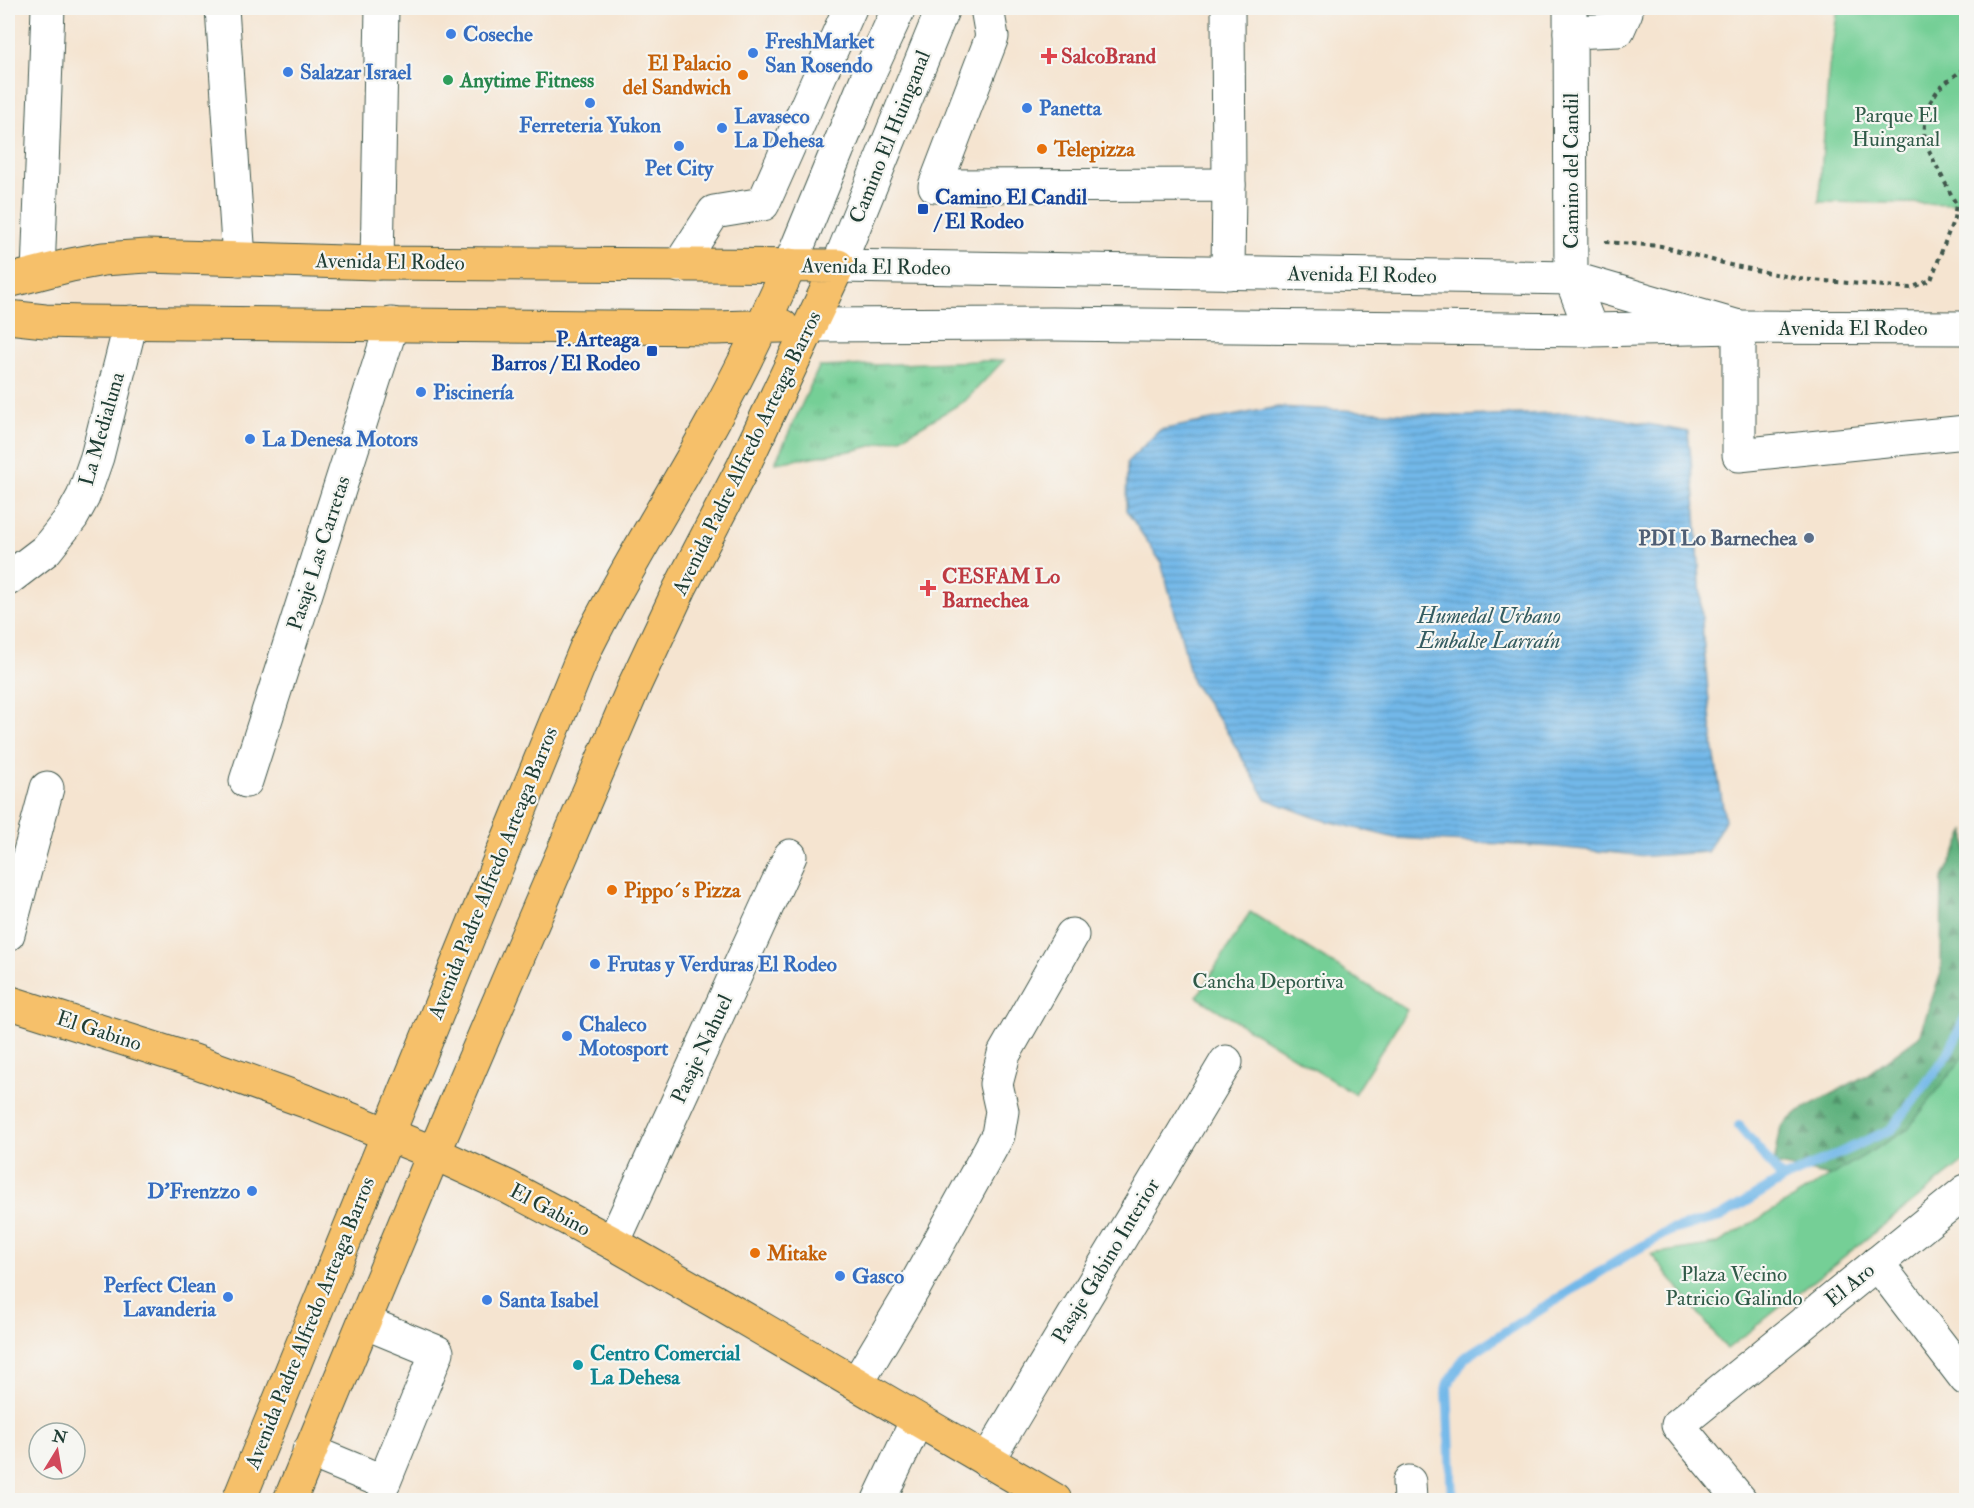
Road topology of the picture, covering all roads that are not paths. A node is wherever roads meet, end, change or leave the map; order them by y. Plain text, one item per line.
1 (48, 8) edge
2 (222, 8) edge
3 (382, 8) edge
4 (850, 8) edge
5 (899, 8) edge
6 (943, 8) edge
7 (987, 8) edge
8 (1626, 8) edge
9 (1228, 9) dead end
10 (1570, 20) edge
11 (802, 118) junction
12 (845, 133) junction
13 (1229, 185) junction
14 (239, 259) junction
15 (377, 263) junction
16 (790, 265) junction
17 (680, 266) junction
18 (838, 266) junction
19 (1228, 273) junction
20 (23, 277) edge
21 (1571, 278) junction
22 (8, 317) edge
23 (131, 322) junction
24 (392, 324) junction
25 (811, 325) junction
26 (763, 327) junction
27 (1739, 327) junction
28 (1966, 328) edge
29 (1591, 330) junction
30 (1966, 432) edge
31 (8, 579) edge
32 (246, 782) dead end
33 (46, 788) dead end
34 (790, 856) dead end
35 (8, 934) edge
36 (1072, 934) dead end
37 (8, 1002) edge
38 (1226, 1062) dead end
39 (387, 1134) junction
40 (434, 1153) junction
41 (1966, 1191) edge
42 (613, 1243) junction
43 (1877, 1263) junction
44 (364, 1322) junction
45 (1966, 1379) edge
46 (857, 1383) junction
47 (917, 1420) junction
48 (309, 1451) junction
49 (987, 1461) junction
50 (239, 1500) edge
51 (290, 1500) edge
52 (879, 1500) edge
53 (1055, 1500) edge
54 (1740, 1500) edge

1 - 20 street
2 - 14 street
3 - 15 street
4 - 11 street
5 - 12 street, Camino El Huinganal
6 - 18 street, Camino El Huinganal
7 - 13 street
8 - 10 street
9 - 13 street
10 - 21 street, Camino del Candil
11 - 12 street
11 - 17 street
12 - 16 street, Camino El Huinganal
13 - 19 street
14 - 15 main road, Avenida El Rodeo
14 - 20 main road, Avenida El Rodeo
15 - 17 main road, Avenida El Rodeo
16 - 17 main road, Avenida El Rodeo
16 - 18 main road, Avenida El Rodeo
16 - 26 main road, Avenida Padre Alfredo Arteaga Barros
18 - 19 street, Avenida El Rodeo
18 - 25 main road, Avenida Padre Alfredo Arteaga Barros
19 - 21 street, Avenida El Rodeo
21 - 27 street, Avenida El Rodeo
21 - 29 street, Camino del Candil
22 - 23 main road, Avenida El Rodeo
23 - 24 main road, Avenida El Rodeo
23 - 31 street, La Medialuna
24 - 26 main road, Avenida El Rodeo
24 - 32 street, Pasaje Las Carretas
25 - 26 main road, Avenida El Rodeo
25 - 29 street, Avenida El Rodeo
25 - 40 main road, Avenida Padre Alfredo Arteaga Barros
26 - 39 main road, Avenida Padre Alfredo Arteaga Barros
27 - 28 street, Avenida El Rodeo
27 - 29 street, Avenida El Rodeo
27 - 30 street
33 - 35 street
34 - 42 street, Pasaje Nahuel
36 - 46 street
37 - 39 main road, El Gabino
38 - 49 street, Pasaje Gabino Interior
39 - 40 main road, El Gabino
39 - 50 main road, Avenida Padre Alfredo Arteaga Barros
40 - 42 main road, El Gabino
40 - 44 main road, Avenida Padre Alfredo Arteaga Barros
41 - 43 street, El Aro
42 - 46 main road, El Gabino
43 - 45 street
43 - 54 street, El Aro
44 - 48 main road, Avenida Padre Alfredo Arteaga Barros
44 - 48 street
46 - 47 main road, El Gabino
47 - 49 main road, El Gabino
47 - 52 street
48 - 51 main road, Avenida Padre Alfredo Arteaga Barros
49 - 53 main road, El Gabino

